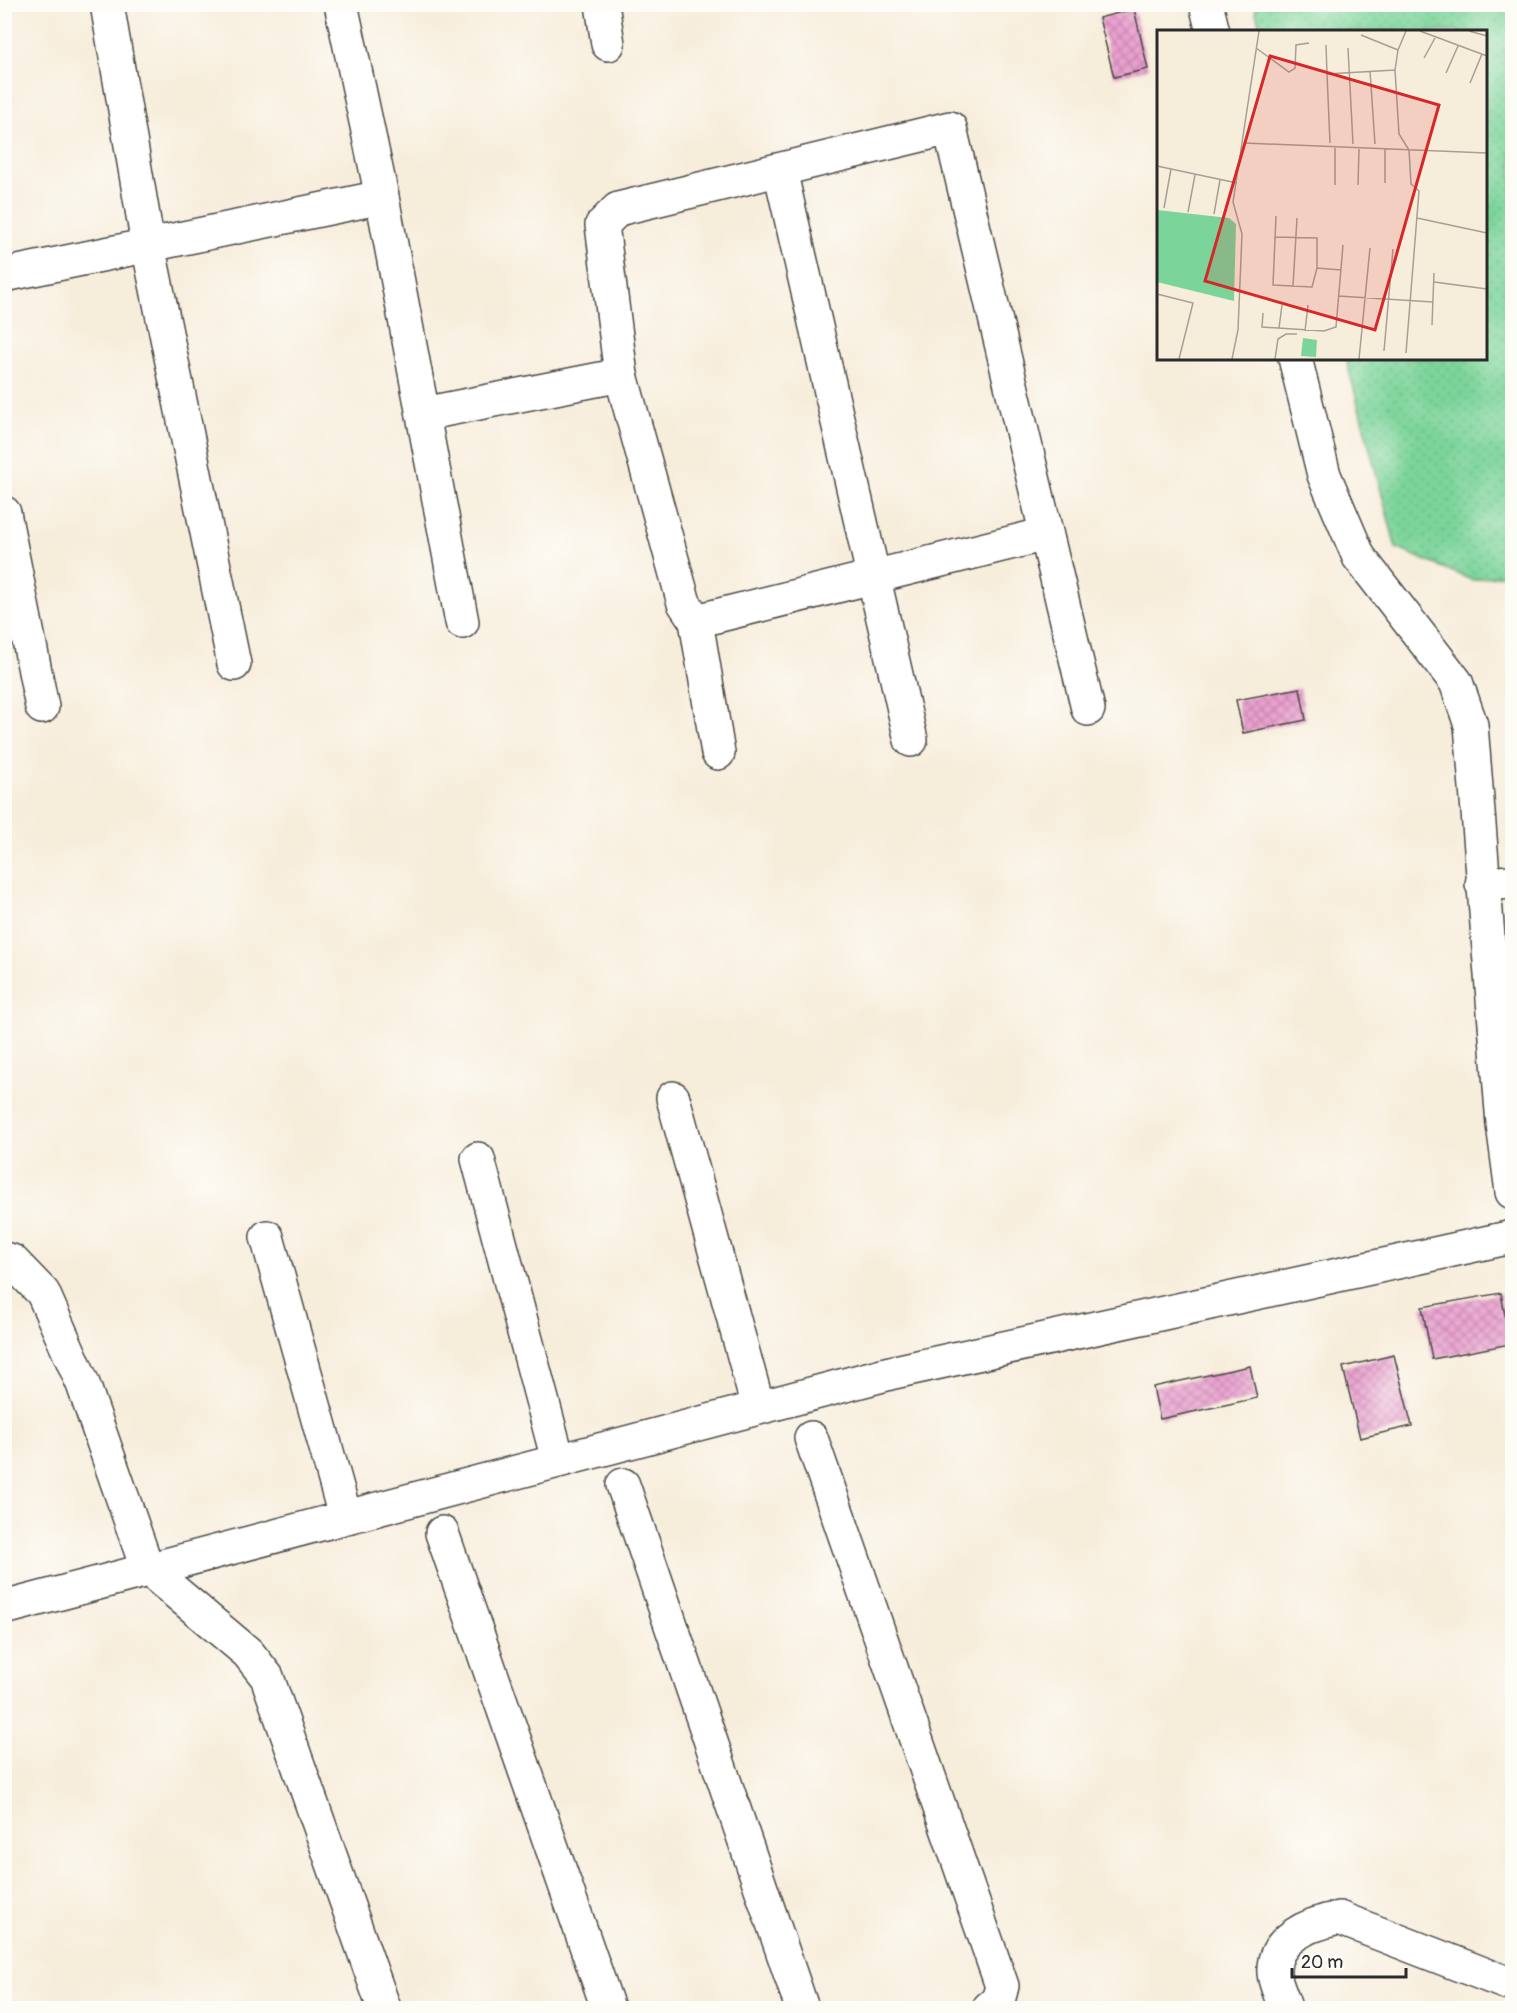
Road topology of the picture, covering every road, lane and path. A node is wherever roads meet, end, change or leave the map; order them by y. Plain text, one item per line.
1 (107, 4) edge
2 (341, 4) edge
3 (602, 4) edge
4 (1206, 4) edge
5 (1212, 30) edge
6 (608, 44) dead end
7 (780, 170) junction
8 (382, 197) junction
9 (148, 245) junction
10 (4, 275) edge
11 (1295, 360) edge
12 (621, 375) junction
13 (423, 414) junction
14 (4, 513) edge
15 (1046, 534) junction
16 (874, 578) junction
17 (696, 621) junction
18 (462, 622) dead end
19 (234, 664) dead end
20 (42, 707) dead end
21 (1088, 709) dead end
22 (911, 740) dead end
23 (718, 753) dead end
24 (1497, 883) edge
25 (673, 1098) dead end
26 (478, 1159) dead end
27 (1512, 1192) edge
28 (267, 1237) dead end
29 (1512, 1237) edge
30 (4, 1259) edge
31 (758, 1407) junction
32 (811, 1438) dead end
33 (558, 1460) junction
34 (623, 1485) dead end
35 (345, 1516) junction
36 (442, 1533) dead end
37 (147, 1568) junction
38 (4, 1608) edge
39 (1512, 1985) edge
40 (996, 2006) edge
41 (384, 2008) edge
42 (608, 2008) edge
43 (802, 2008) edge
44 (1285, 2008) edge

1 - 9 street
2 - 8 street
3 - 6 street
4 - 5 street
7 - 12 street
7 - 15 street
7 - 16 street
8 - 9 street
8 - 13 street
9 - 10 street
9 - 19 street
11 - 24 street
12 - 13 street
12 - 17 street
13 - 18 street
14 - 20 street
15 - 16 street
15 - 21 street
16 - 17 street
16 - 22 street
17 - 23 street
24 - 27 street
25 - 31 street
26 - 33 street
28 - 35 street
29 - 31 street
30 - 37 street
31 - 33 street
32 - 40 street
33 - 35 street
34 - 43 street
35 - 37 street
36 - 42 street
37 - 38 street
37 - 41 street
39 - 44 street

